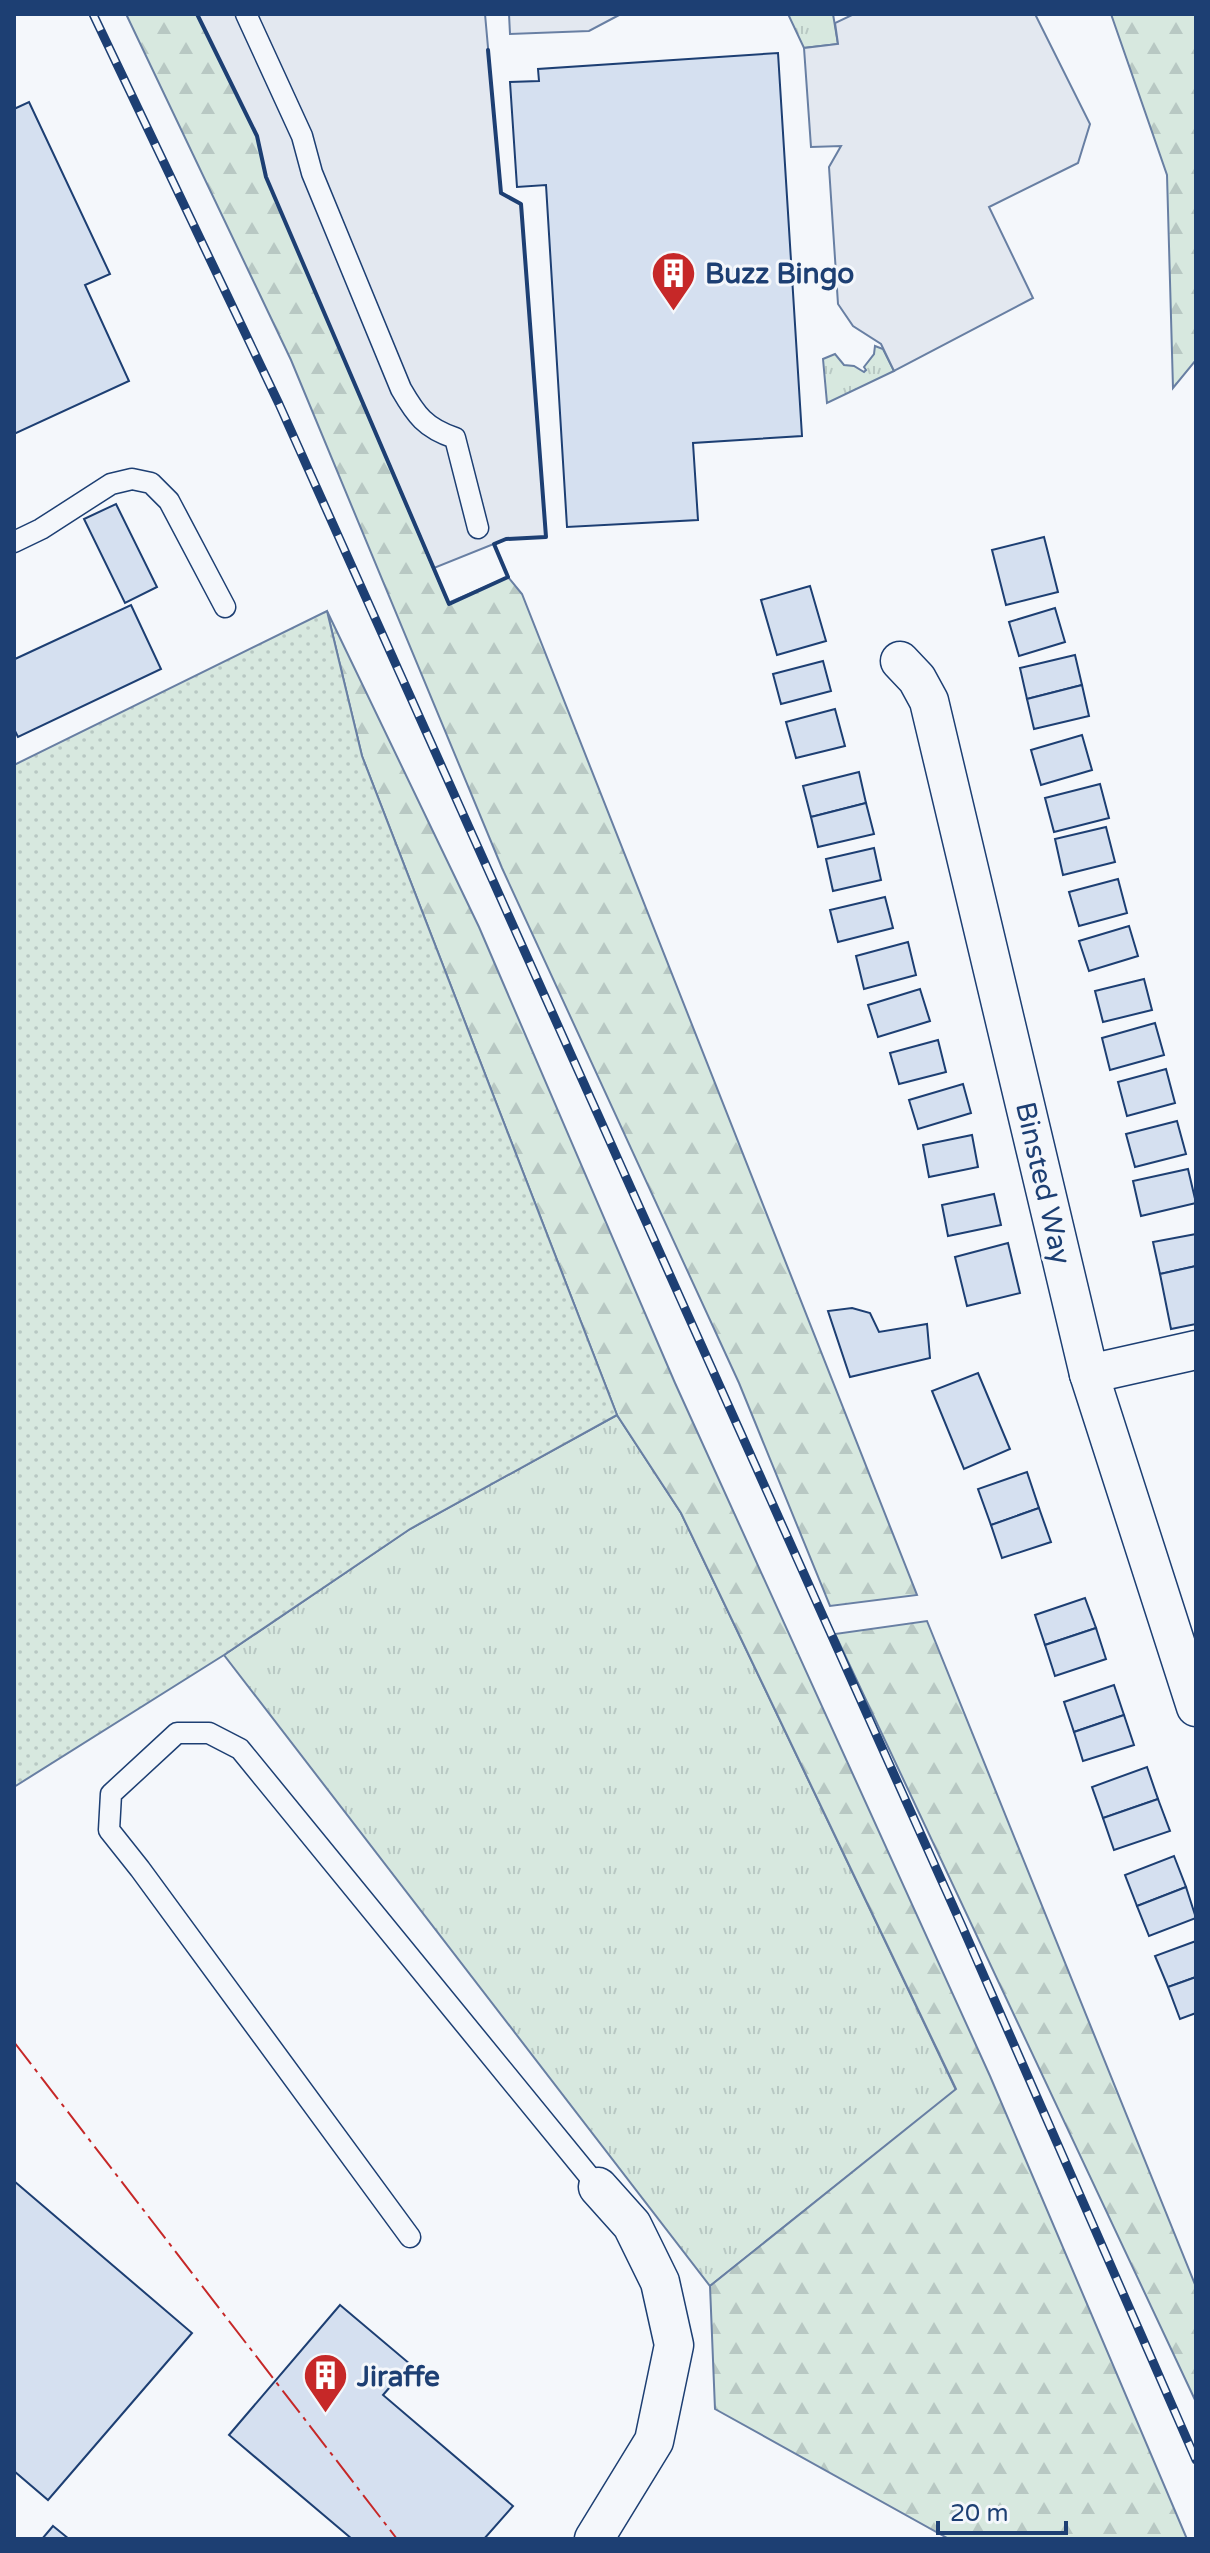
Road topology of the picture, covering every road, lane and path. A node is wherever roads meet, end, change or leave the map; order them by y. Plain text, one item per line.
1 (246, 14) edge
2 (478, 528) dead end
3 (14, 542) edge
4 (225, 607) dead end
5 (900, 661) dead end
6 (1196, 1350) edge
7 (1089, 1374) junction
8 (1196, 1707) edge
9 (598, 2187) joint
10 (410, 2237) dead end
11 (595, 2539) edge

1 - 2 lane
3 - 4 lane
5 - 7 street, Binsted Way
6 - 7 street
7 - 8 street, Binsted Way
9 - 10 lane
9 - 11 street

